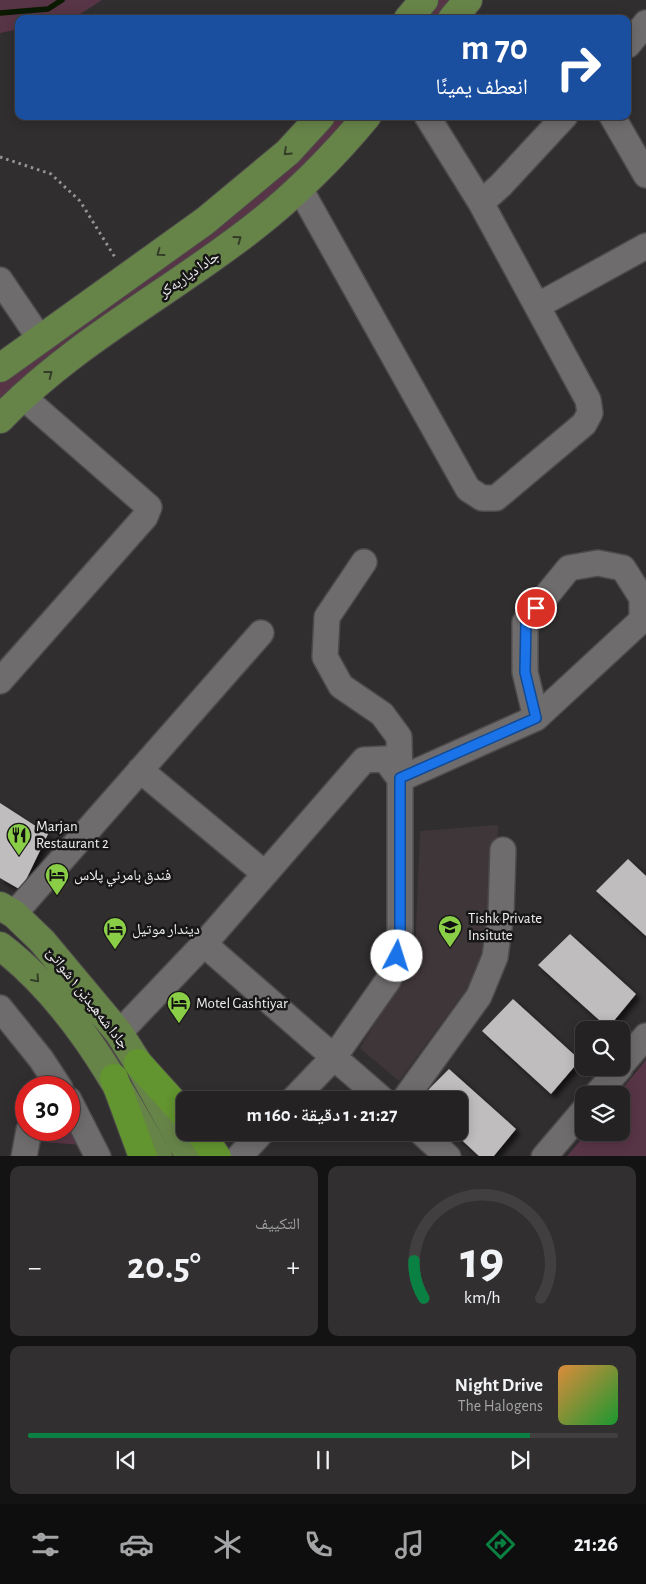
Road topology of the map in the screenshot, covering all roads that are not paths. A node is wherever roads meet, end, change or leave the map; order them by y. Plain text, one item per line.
1 (424, 0) edge
2 (468, 0) edge
3 (411, 15) edge
4 (455, 15) edge
5 (646, 23) edge
6 (631, 41) edge
7 (317, 120) edge
8 (364, 120) edge
9 (430, 120) edge
10 (561, 120) edge
11 (614, 120) edge
12 (646, 175) edge
13 (299, 188) junction
14 (481, 203) junction
15 (646, 246) edge
16 (0, 280) edge
17 (537, 306) junction
18 (40, 339) junction
19 (0, 368) edge
20 (22, 396) junction
21 (0, 419) edge
22 (364, 562) dead end
23 (261, 633) dead end
24 (0, 681) edge
25 (536, 718) junction
26 (140, 770) junction
27 (400, 778) junction
28 (503, 850) dead end
29 (264, 873) junction
30 (7, 910) edge
31 (204, 944) junction
32 (0, 946) edge
33 (0, 1008) edge
34 (119, 1033) junction
35 (646, 1036) edge
36 (630, 1054) edge
37 (334, 1057) junction
38 (41, 1059) junction
39 (138, 1063) junction
40 (38, 1076) edge
41 (52, 1076) edge
42 (612, 1076) edge
43 (114, 1078) junction
44 (603, 1086) edge
45 (301, 1091) edge
46 (373, 1091) edge
47 (410, 1091) edge
48 (176, 1105) edge
49 (575, 1120) edge
50 (80, 1121) edge
51 (27, 1141) edge
52 (206, 1141) edge
53 (253, 1141) edge
54 (430, 1141) edge
55 (24, 1156) edge
56 (98, 1156) edge
57 (143, 1156) edge
58 (158, 1156) edge
59 (190, 1156) edge
60 (217, 1156) edge
61 (239, 1156) edge
62 (448, 1156) edge
63 (544, 1156) edge

1 - 3 main road
2 - 4 main road
5 - 6 street
7 -> 18 main road
8 - 13 main road, جادا دیاربه‌كر
9 - 14 street
10 - 14 street
11 - 12 street
13 - 17 street
20 -> 13 main road, جادا دیاربه‌كر
14 - 17 street
15 - 17 street
16 - 18 street
18 - 19 main road
20 - 21 main road, جادا دیاربه‌كر
20 - 24 street
22 - 27 street
23 - 26 street
25 - 25 street
25 - 27 street
26 - 29 street
26 - 30 street
27 - 29 street
27 - 37 street
28 - 47 street
29 - 31 street
30 - 34 main road, جادا شەهیدێن ١ شواتێ
31 - 34 street
31 - 37 street
32 -> 43 main road, جادا شەهیدێن ١ شواتێ
33 - 38 street
34 - 39 main road, جادا شەهیدێن ١ شواتێ
35 - 36 street
37 - 45 street
37 - 46 street
38 - 40 street
38 - 41 street
39 - 48 highway
39 - 59 main road, جادا شەهیدێن ١ شواتێ
42 - 44 street
43 - 57 highway
43 - 58 main road, جادا شەهیدێن ١ شواتێ
49 - 63 street
50 - 56 street
51 - 55 street
52 - 60 highway
53 - 61 street
54 - 62 street

